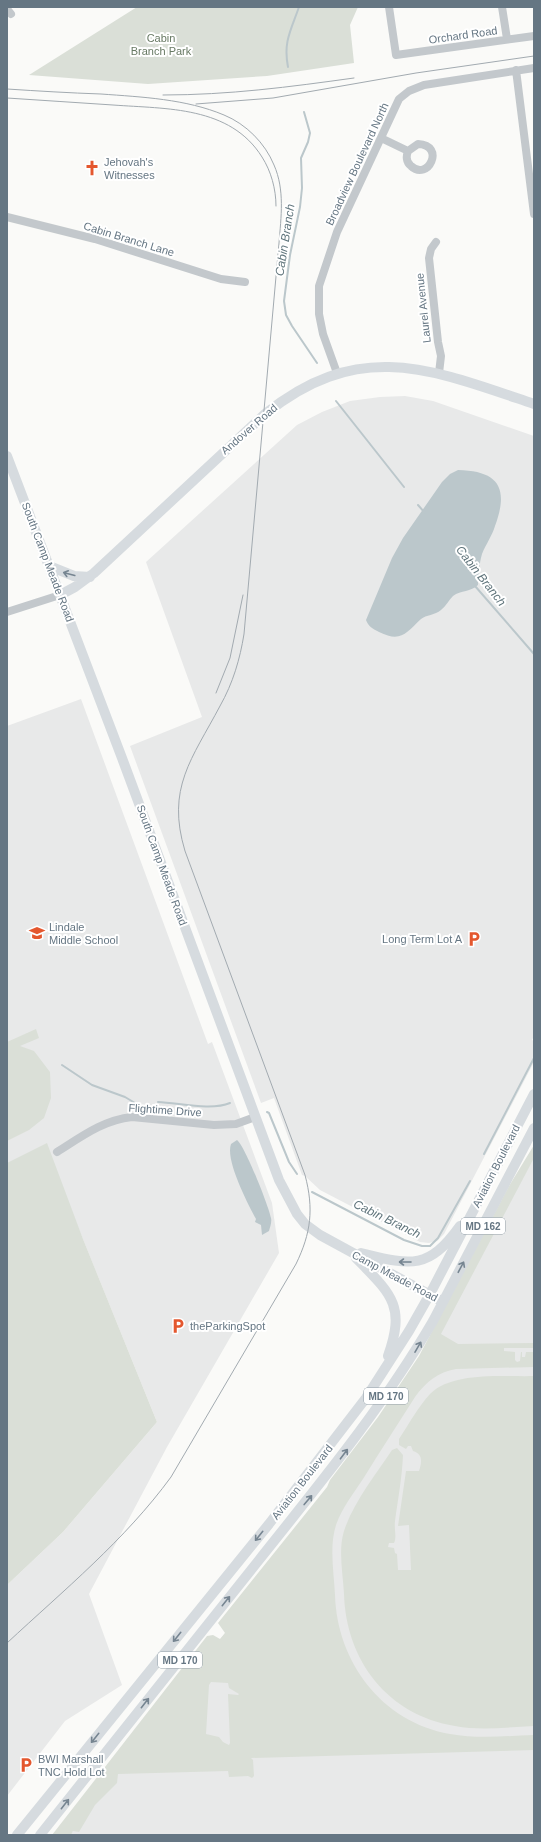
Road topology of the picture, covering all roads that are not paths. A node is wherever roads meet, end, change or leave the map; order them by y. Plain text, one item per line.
1 (389, 7) edge
2 (502, 7) edge
3 (534, 36) edge
4 (507, 40) junction
5 (534, 68) edge
6 (516, 70) junction
7 (381, 138) junction
8 (408, 151) dead end
9 (534, 214) edge
10 (7, 217) edge
11 (436, 242) dead end
12 (245, 282) dead end
13 (337, 373) junction
14 (439, 373) junction
15 (534, 404) edge
16 (7, 456) edge
17 (49, 566) junction
18 (90, 577) junction
19 (60, 595) junction
20 (7, 612) edge
21 (534, 1094) edge
22 (255, 1117) junction
23 (534, 1128) edge
24 (57, 1152) dead end
25 (482, 1193) junction
26 (347, 1250) junction
27 (430, 1294) junction
28 (443, 1302) junction
29 (382, 1374) junction
30 (17, 1835) edge
31 (40, 1835) edge

1 - 4 street, Orchard Road
2 - 4 street
3 - 4 street, Orchard Road
5 - 6 street, Broadview Boulevard North
6 - 7 street, Broadview Boulevard North
6 - 9 street
7 - 8 street
7 - 13 street, Broadview Boulevard North
10 - 12 street, Cabin Branch Lane
11 - 14 street, Laurel Avenue
13 - 14 main road, Andover Road
13 - 18 main road, Andover Road
14 - 15 main road, Andover Road
16 - 17 main road, South Camp Meade Road / MD 170
18 -> 17 main road
17 - 19 main road, South Camp Meade Road / MD 170
18 - 19 main road, Andover Road
19 - 20 street, Andover Road
19 - 22 main road, South Camp Meade Road / MD 170
21 - 25 main road, Aviation Boulevard / MD 162
22 - 24 street, Flightime Drive
22 - 26 main road, South Camp Meade Road / MD 170
28 -> 23 main road, Aviation Boulevard / MD 162
25 -> 26 main road
25 - 27 main road, Aviation Boulevard / MD 162
26 - 27 main road, Camp Meade Road / MD 170
26 - 29 main road, MD 170
27 - 28 main road, Camp Meade Road / MD 170
27 - 29 main road, Aviation Boulevard / MD 162
31 -> 28 main road, Aviation Boulevard / MD 170
29 -> 30 main road, Aviation Boulevard / MD 170

